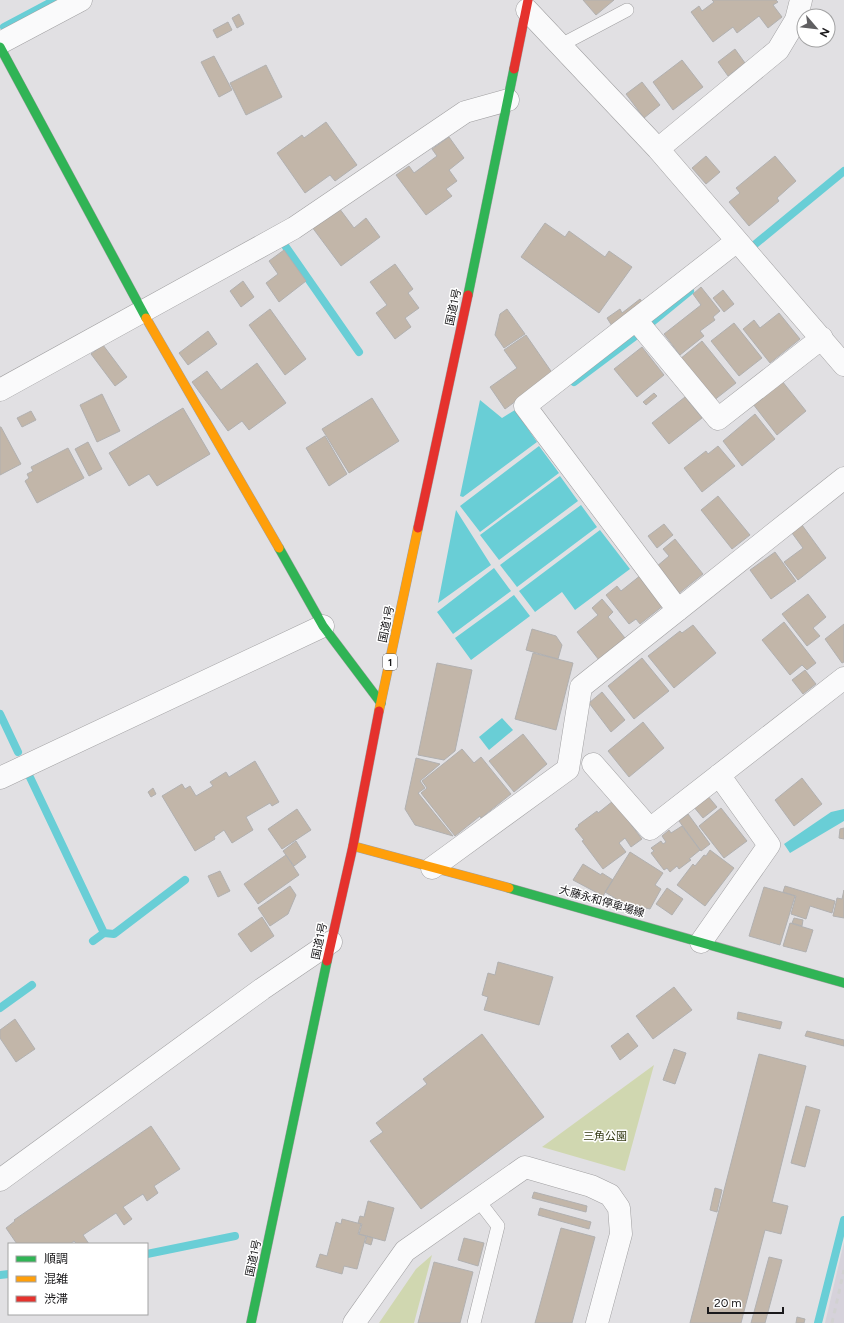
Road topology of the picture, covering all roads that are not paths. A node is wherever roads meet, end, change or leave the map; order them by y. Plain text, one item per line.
1 (81, 0) edge
2 (801, 0) edge
3 (528, 5) edge
4 (627, 10) dead end
5 (0, 43) edge
6 (561, 46) junction
7 (0, 47) edge
8 (508, 100) junction
9 (658, 149) junction
10 (737, 241) junction
11 (143, 312) junction
12 (636, 320) junction
13 (822, 338) junction
14 (844, 365) edge
15 (0, 390) edge
16 (844, 478) edge
17 (678, 610) junction
18 (323, 626) junction
19 (844, 678) edge
20 (381, 703) junction
21 (592, 764) dead end
22 (719, 775) junction
23 (0, 778) edge
24 (353, 846) junction
25 (432, 868) junction
26 (331, 942) junction
27 (701, 942) junction
28 (844, 983) edge
29 (0, 1180) edge
30 (478, 1200) junction
31 (252, 1323) edge
32 (354, 1323) edge
33 (474, 1323) edge
34 (598, 1323) edge

1 - 5 street
2 - 9 street
3 - 6 street
3 - 8 main road, 国道1号 / 1
4 - 6 lane
6 - 9 street
7 - 11 main road
8 - 11 street
8 - 20 main road, 国道1号 / 1
9 - 10 street
10 - 12 street
10 - 13 street
11 - 15 street
11 - 18 main road
12 - 13 street
12 - 17 street
13 - 14 street
16 - 17 street
17 - 25 street
18 - 20 main road
18 - 23 street
19 - 22 street
20 - 24 main road, 国道1号 / 1
21 - 22 street
22 - 27 street
24 - 25 main road, 大藤永和停車場線
24 - 26 main road, 国道1号 / 1
25 - 27 main road, 大藤永和停車場線
26 - 29 street
26 - 31 main road, 国道1号 / 1
27 - 28 main road, 大藤永和停車場線
30 - 32 street
30 - 33 lane
30 - 34 street

